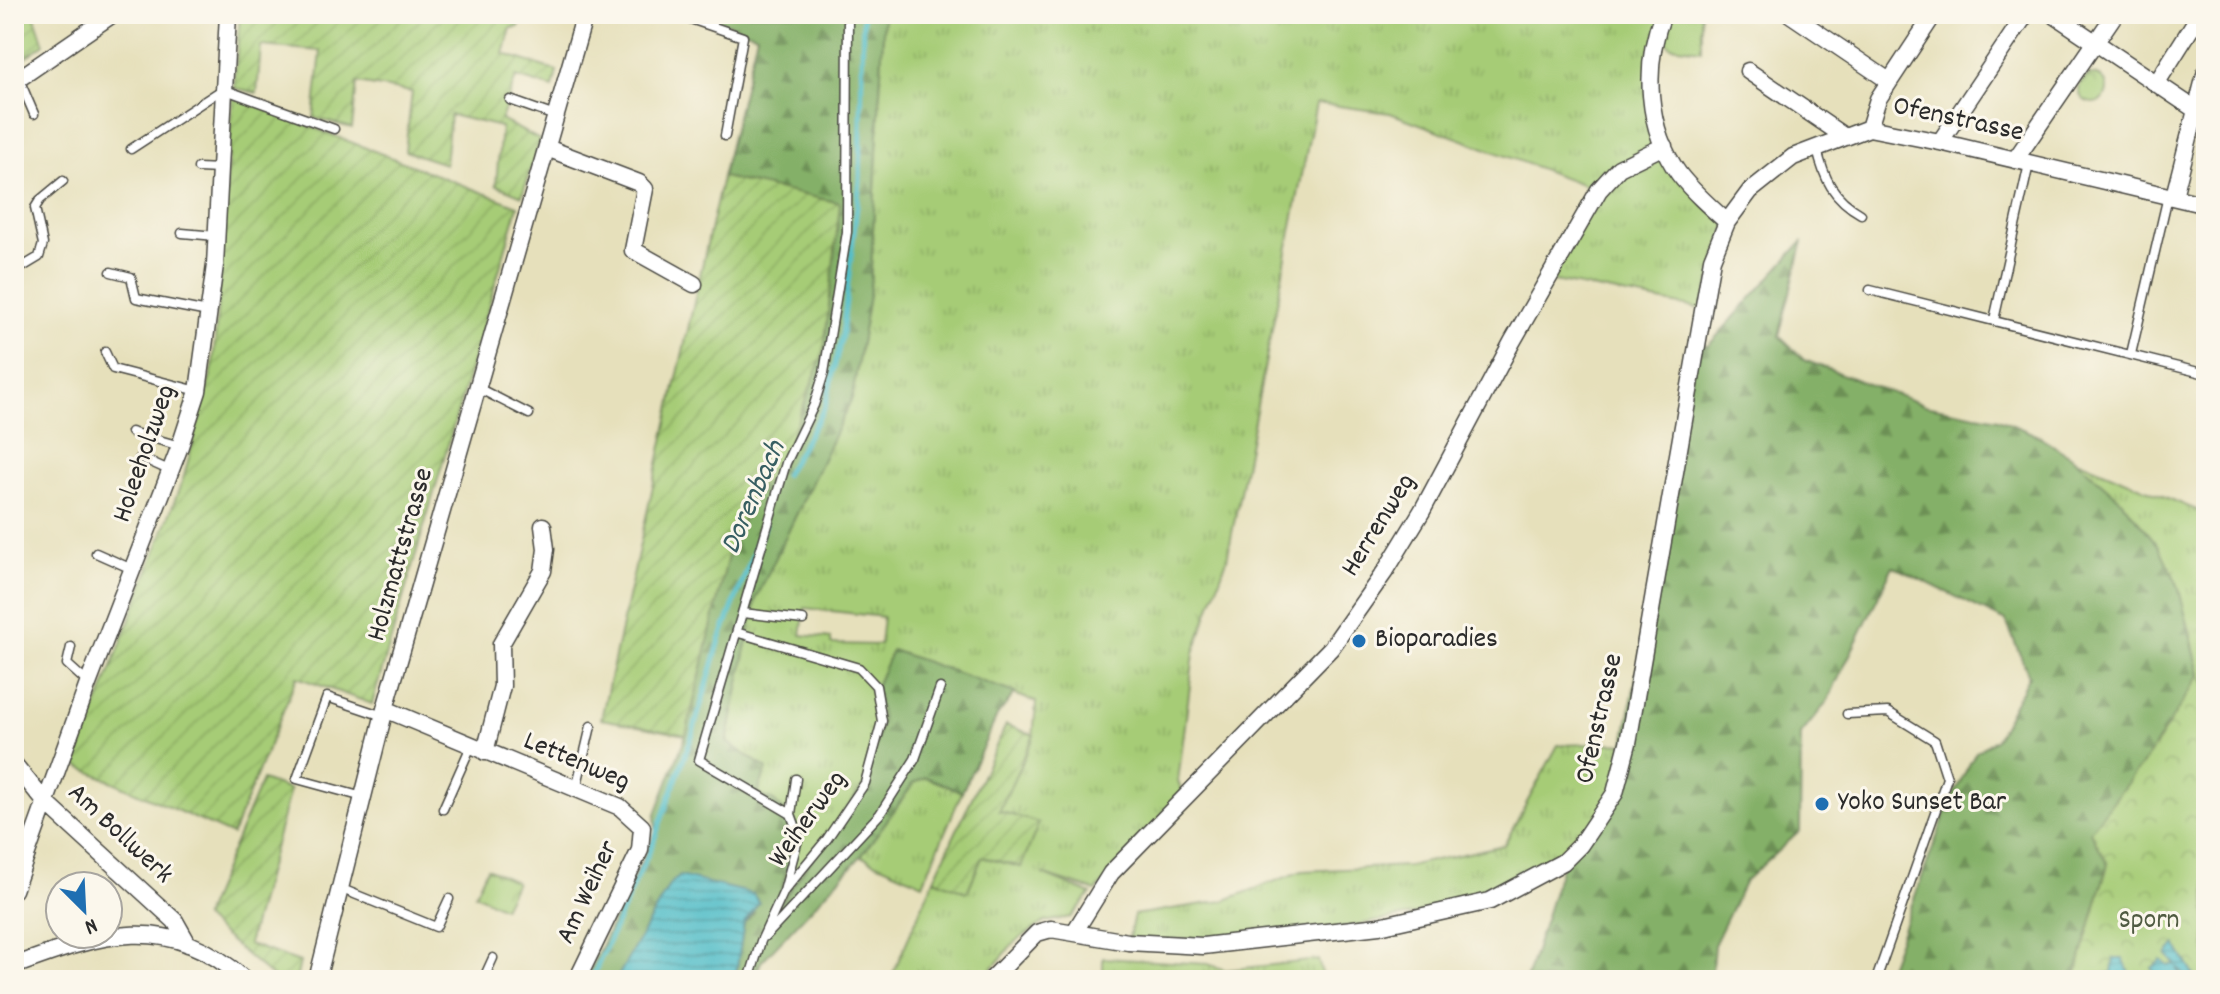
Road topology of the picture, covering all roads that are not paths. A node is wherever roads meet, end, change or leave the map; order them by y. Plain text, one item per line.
1 (113, 14) edge
2 (228, 14) edge
3 (585, 14) edge
4 (676, 14) edge
5 (848, 14) edge
6 (1663, 14) edge
7 (1790, 14) edge
8 (2026, 14) edge
9 (2053, 14) edge
10 (2115, 14) edge
11 (2200, 14) edge
12 (1930, 15) edge
13 (2096, 42) junction
14 (1748, 71) dead end
15 (2206, 71) edge
16 (16, 81) edge
17 (1889, 81) junction
18 (2156, 84) junction
19 (223, 89) junction
20 (510, 100) dead end
21 (2196, 110) junction
22 (34, 114) dead end
23 (556, 117) junction
24 (1869, 128) junction
25 (334, 129) dead end
26 (2199, 130) edge
27 (725, 136) dead end
28 (1845, 137) junction
29 (1940, 142) junction
30 (1664, 146) junction
31 (547, 148) junction
32 (1817, 148) junction
33 (131, 149) dead end
34 (2022, 161) junction
35 (198, 168) dead end
36 (219, 169) junction
37 (63, 181) dead end
38 (2171, 196) junction
39 (2206, 205) edge
40 (1861, 214) dead end
41 (1727, 222) junction
42 (182, 233) dead end
43 (216, 236) junction
44 (14, 272) edge
45 (111, 272) dead end
46 (694, 284) dead end
47 (1870, 290) dead end
48 (208, 312) junction
49 (1994, 320) junction
50 (105, 352) dead end
51 (2131, 354) junction
52 (2206, 374) edge
53 (477, 387) junction
54 (198, 391) junction
55 (529, 414) dead end
56 (131, 432) dead end
57 (180, 446) junction
58 (140, 457) dead end
59 (171, 471) junction
60 (543, 526) dead end
61 (96, 553) dead end
62 (132, 569) junction
63 (743, 613) junction
64 (803, 620) dead end
65 (739, 633) junction
66 (71, 647) dead end
67 (88, 684) junction
68 (940, 688) dead end
69 (384, 712) junction
70 (1847, 714) dead end
71 (591, 726) dead end
72 (478, 749) junction
73 (14, 764) edge
74 (796, 779) dead end
75 (576, 790) junction
76 (364, 797) junction
77 (46, 803) junction
78 (443, 809) dead end
79 (791, 814) junction
80 (642, 827) joint
81 (342, 889) junction
82 (14, 890) edge
83 (784, 891) junction
84 (449, 899) dead end
85 (1075, 931) junction
86 (761, 941) junction
87 (188, 944) junction
88 (493, 958) dead end
89 (14, 966) edge
90 (239, 978) edge
91 (317, 980) edge
92 (483, 980) edge
93 (577, 980) edge
94 (749, 980) edge
95 (991, 980) edge
96 (1876, 980) edge

1 - 16 street
2 - 19 street, Holeeholzweg
3 - 23 street, Holzmattstrasse
4 - 27 lane
5 - 63 lane
6 - 30 street
7 - 17 street
8 - 29 street
9 - 13 street
10 - 13 street
11 - 18 street
12 - 17 street
13 - 18 street
13 - 34 street
14 - 28 street
15 - 21 street
16 - 22 lane
17 - 24 street
18 - 21 street
19 - 25 lane
19 - 33 lane
19 - 36 street, Holeeholzweg
20 - 23 lane
21 - 26 street
23 - 31 street, Holzmattstrasse
24 - 28 street, Ofenstrasse
24 - 29 street, Ofenstrasse
26 - 38 street
28 - 32 street, Ofenstrasse
29 - 34 street, Ofenstrasse
30 - 41 street
30 - 85 street, Herrenweg
31 - 46 street
31 - 53 street, Holzmattstrasse
32 - 40 lane
32 - 41 street, Ofenstrasse
34 - 38 street, Ofenstrasse
34 - 49 lane
35 - 36 lane
36 - 43 street, Holeeholzweg
37 - 44 lane
38 - 39 street, Ofenstrasse
38 - 51 lane
41 - 85 street, Ofenstrasse
42 - 43 lane
43 - 48 street, Holeeholzweg
45 - 48 lane
47 - 49 lane
48 - 54 street, Holeeholzweg
49 - 51 lane
50 - 54 lane
51 - 52 lane
53 - 55 lane
53 - 69 street, Holzmattstrasse
54 - 57 street, Holeeholzweg
56 - 57 lane
57 - 59 street, Holeeholzweg
58 - 59 lane
59 - 62 street, Holeeholzweg
60 - 72 street, Lettenweg
61 - 62 lane
62 - 67 street, Holeeholzweg
63 - 64 lane
63 - 65 lane
65 - 79 lane
65 - 83 lane, Weiherweg
66 - 67 lane
67 - 77 street, Holeeholzweg
68 - 86 lane
69 - 72 street, Lettenweg
69 - 76 street, Holzmattstrasse
69 - 76 lane
70 - 96 lane
71 - 75 lane
72 - 75 street, Lettenweg
72 - 78 lane
73 - 77 street, Am Bollwerk
74 - 79 lane
75 - 80 street, Lettenweg
76 - 81 street, Holzmattstrasse
77 - 82 street, Holeeholzweg
77 - 87 street, Am Bollwerk
79 - 83 lane
80 - 93 street, Am Weiher
81 - 84 lane
81 - 91 street, Holzmattstrasse
83 - 86 lane, Weiherweg
85 - 95 street
86 - 94 lane, Weiherweg
87 - 89 street
87 - 90 street
88 - 92 lane

